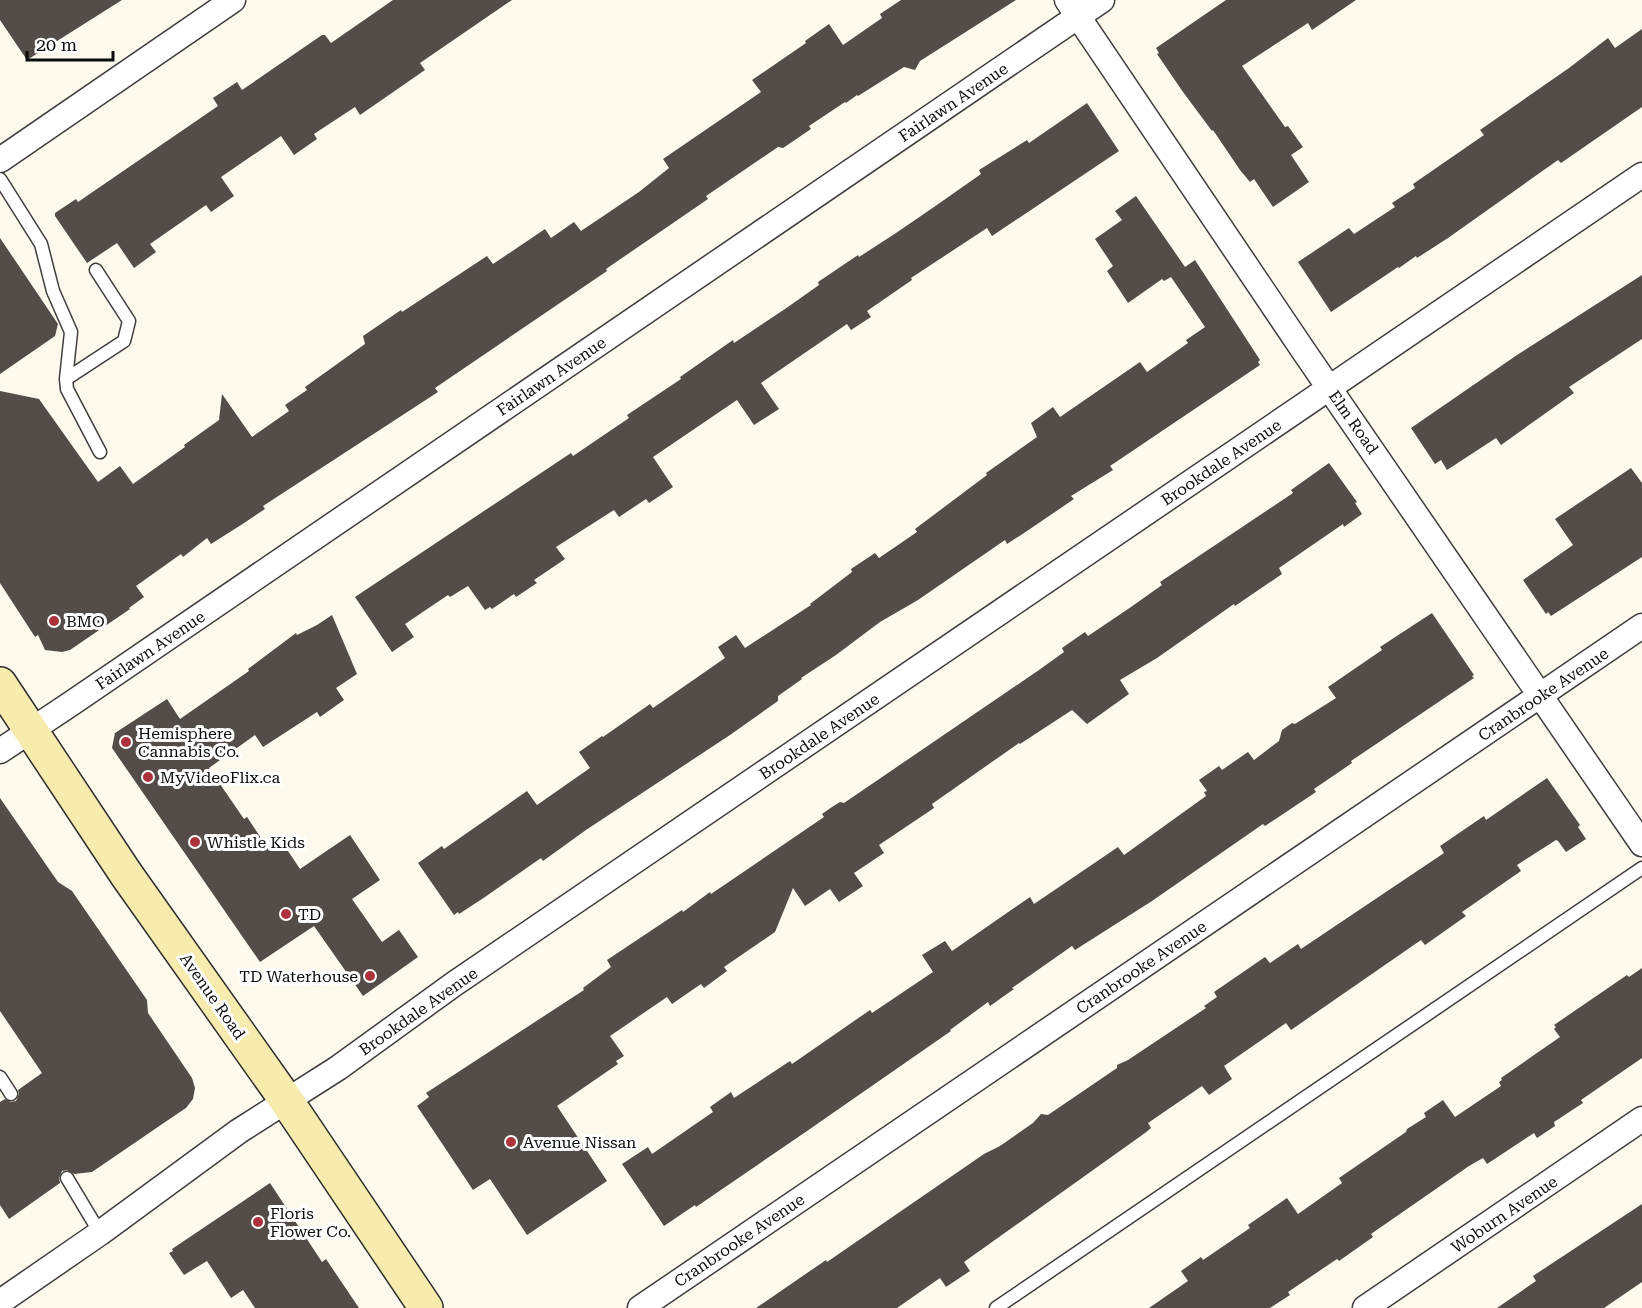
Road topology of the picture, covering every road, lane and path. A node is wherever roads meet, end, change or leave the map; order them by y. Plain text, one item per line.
1 (233, 0) edge
2 (1101, 0) edge
3 (1073, 8) edge
4 (0, 160) edge
5 (1642, 175) edge
6 (0, 179) edge
7 (96, 270) dead end
8 (66, 380) junction
9 (1329, 388) junction
10 (100, 452) dead end
11 (1642, 626) edge
12 (0, 684) edge
13 (1541, 695) junction
14 (30, 730) junction
15 (0, 751) edge
16 (1642, 844) edge
17 (1642, 868) edge
18 (0, 1077) edge
19 (11, 1094) dead end
20 (286, 1100) junction
21 (1642, 1119) edge
22 (67, 1178) dead end
23 (100, 1233) junction
24 (0, 1302) edge
25 (426, 1308) edge
26 (640, 1308) edge
27 (996, 1308) edge
28 (1365, 1308) edge

1 - 4 street
2 - 3 street, Fairlawn Avenue
3 - 9 street, Elm Road
3 - 14 street, Fairlawn Avenue
5 - 9 street, Brookdale Avenue
6 - 8 lane
7 - 8 lane
8 - 10 lane
9 - 13 street, Elm Road
9 - 20 street, Brookdale Avenue
11 - 13 street, Cranbrooke Avenue
12 - 14 main road, Avenue Road
13 - 16 street, Elm Road
13 - 26 street, Cranbrooke Avenue
14 - 15 street, Fairlawn Avenue
14 - 20 main road, Avenue Road
17 - 27 lane
18 - 19 lane
20 - 23 street, Brookdale Avenue
20 - 25 main road, Avenue Road
21 - 28 street, Woburn Avenue
22 - 23 lane
23 - 24 street, Brookdale Avenue

